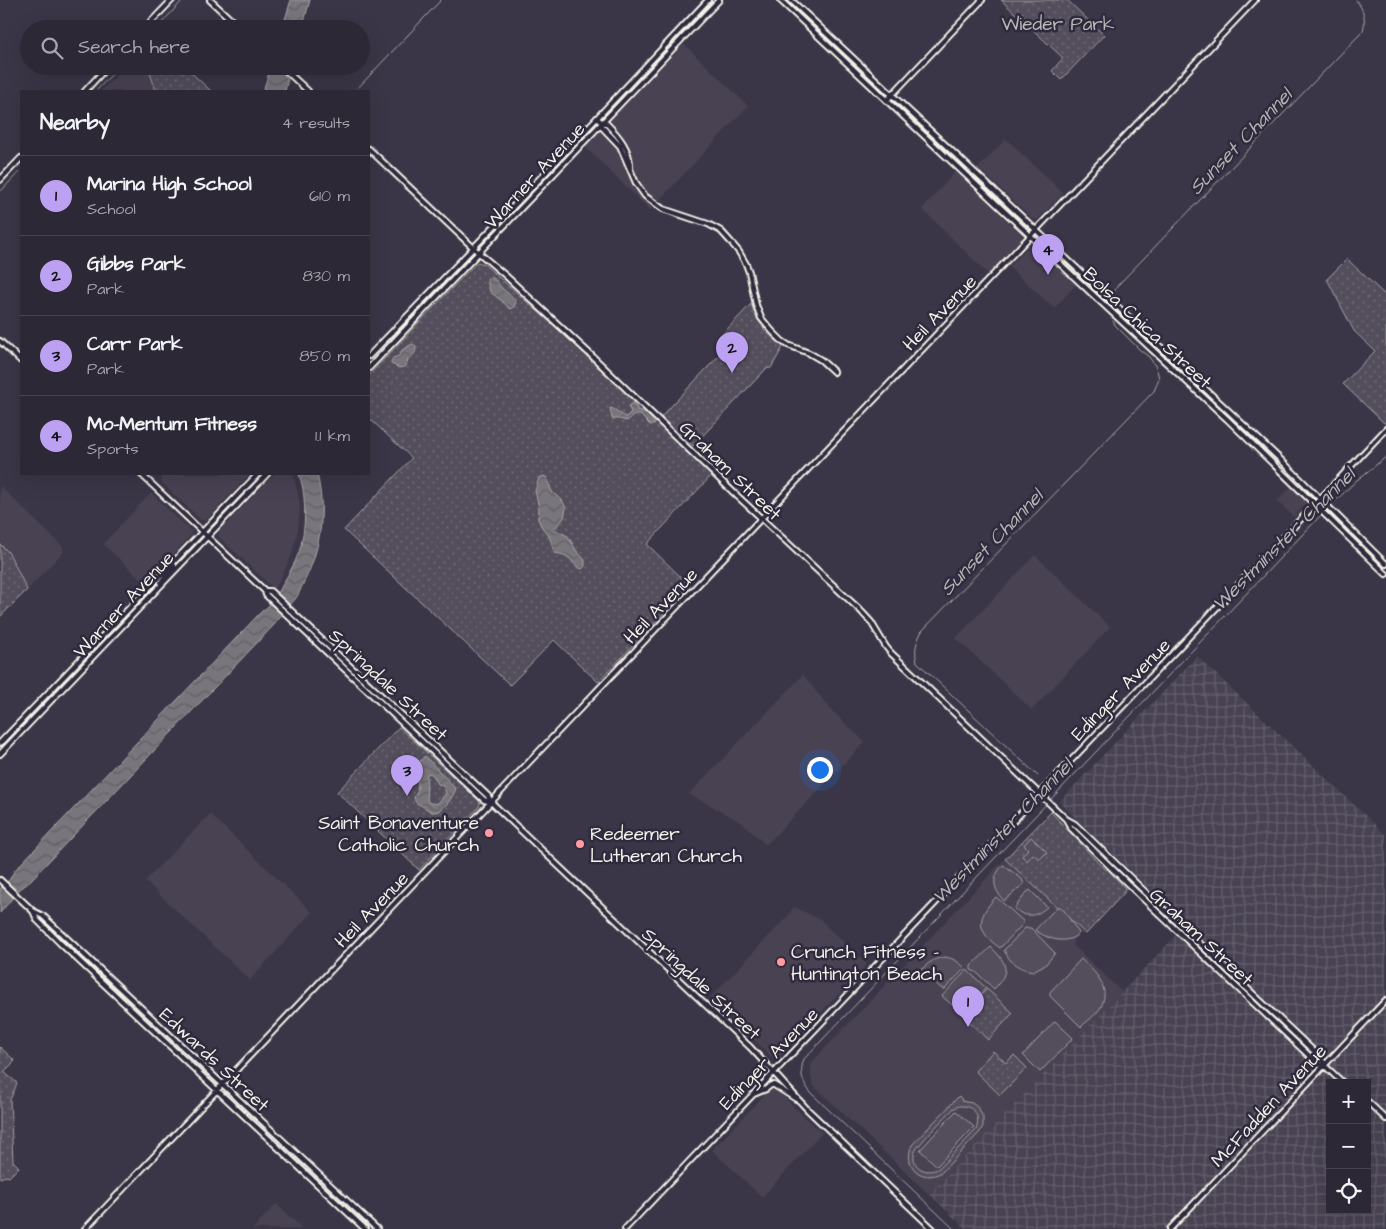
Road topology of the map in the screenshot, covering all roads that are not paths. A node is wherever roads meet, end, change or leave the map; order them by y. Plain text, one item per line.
1 (172, 0) edge
2 (210, 0) edge
3 (708, 0) edge
4 (719, 0) edge
5 (780, 0) edge
6 (791, 0) edge
7 (982, 0) edge
8 (1255, 0) edge
9 (804, 12) junction
10 (799, 18) junction
11 (153, 20) edge
12 (231, 20) edge
13 (100, 75) edge
14 (291, 75) edge
15 (86, 90) edge
16 (307, 90) edge
17 (892, 94) junction
18 (887, 100) junction
19 (596, 118) junction
20 (602, 123) junction
21 (370, 150) edge
22 (20, 159) edge
23 (0, 180) edge
24 (993, 189) junction
25 (988, 195) junction
26 (1036, 230) junction
27 (1031, 236) junction
28 (473, 248) junction
29 (479, 253) junction
30 (0, 341) edge
31 (370, 355) edge
32 (20, 360) edge
33 (370, 367) edge
34 (834, 372) dead end
35 (1386, 429) edge
36 (1282, 461) junction
37 (1276, 467) junction
38 (142, 475) edge
39 (257, 475) edge
40 (265, 475) edge
41 (1320, 498) junction
42 (1314, 504) junction
43 (762, 519) junction
44 (202, 532) junction
45 (207, 536) junction
46 (172, 563) junction
47 (1386, 564) edge
48 (1386, 574) edge
49 (159, 586) junction
50 (265, 591) junction
51 (0, 743) edge
52 (0, 754) edge
53 (1039, 793) junction
54 (491, 802) junction
55 (1066, 819) junction
56 (1, 880) edge
57 (33, 912) junction
58 (1386, 1000) edge
59 (1265, 1005) junction
60 (1261, 1010) junction
61 (1325, 1066) junction
62 (774, 1072) junction
63 (1339, 1079) edge
64 (223, 1084) junction
65 (218, 1090) junction
66 (752, 1095) junction
67 (796, 1099) junction
68 (1371, 1105) edge
69 (1386, 1119) edge
70 (85, 1229) edge
71 (365, 1229) edge
72 (376, 1229) edge
73 (625, 1229) edge
74 (934, 1229) edge
75 (1170, 1229) edge

1 - 11 main road
2 - 12 main road
3 - 19 main road, Warner Avenue
4 - 20 main road, Warner Avenue
5 - 10 main road, Bolsa Chica Street
6 - 9 main road, Bolsa Chica Street
7 - 17 main road
8 - 26 main road, Heil Avenue
9 - 10 main road
9 - 17 main road, Bolsa Chica Street
10 - 18 main road, Bolsa Chica Street
13 - 15 main road
14 - 16 main road
17 - 18 main road
17 - 24 main road, Bolsa Chica Street
18 - 25 main road, Bolsa Chica Street
19 - 20 main road
19 - 28 main road, Warner Avenue
20 - 29 main road, Warner Avenue
20 - 34 main road
21 - 28 main road, Graham Street
22 - 23 main road
24 - 25 main road
24 - 26 main road, Bolsa Chica Street
25 - 27 main road, Bolsa Chica Street
26 - 27 main road, Heil Avenue
26 - 36 main road, Bolsa Chica Street
27 - 37 main road, Bolsa Chica Street
27 - 43 main road, Heil Avenue
28 - 29 main road, Graham Street
28 - 31 main road, Warner Avenue
29 - 33 main road, Warner Avenue
29 - 43 main road, Graham Street
30 - 32 main road
35 - 41 main road, Edinger Avenue
36 - 37 main road
36 - 41 main road, Bolsa Chica Street
37 - 42 main road, Bolsa Chica Street
38 - 44 main road, Springdale Street
39 - 44 main road, Warner Avenue
40 - 45 main road, Warner Avenue
41 - 42 main road, Edinger Avenue
41 - 47 main road, Bolsa Chica Street
42 - 48 main road, Bolsa Chica Street
42 - 53 main road, Edinger Avenue
43 - 53 main road, Graham Street
43 - 54 main road, Heil Avenue
44 - 45 main road, Springdale Street
44 - 46 main road, Warner Avenue
45 - 49 main road, Warner Avenue
45 - 50 main road, Springdale Street
46 - 49 main road
46 - 51 main road, Warner Avenue
49 - 52 main road, Warner Avenue
50 - 54 main road, Springdale Street
50 - 54 main road, Springdale Street
53 - 55 main road, Graham Street
53 - 62 main road, Edinger Avenue
54 - 62 main road, Springdale Street
54 - 64 main road, Heil Avenue
55 - 59 main road, Graham Street
55 - 60 main road, Graham Street
56 - 57 main road, Edwards Street
57 - 64 main road, Edwards Street
57 - 65 main road, Edwards Street
58 - 61 main road, McFadden Avenue
59 - 60 main road
59 - 61 main road, Graham Street
60 - 61 main road, Graham Street
61 - 63 main road, Graham Street
61 - 75 main road, McFadden Avenue
62 - 66 main road, Edinger Avenue
62 - 67 main road, Springdale Street
64 - 65 main road, Heil Avenue
64 - 72 main road, Edwards Street
65 - 70 main road, Heil Avenue
65 - 71 main road, Edwards Street
66 - 67 main road
66 - 73 main road, Edinger Avenue
67 - 74 main road, Springdale Street
68 - 69 main road

